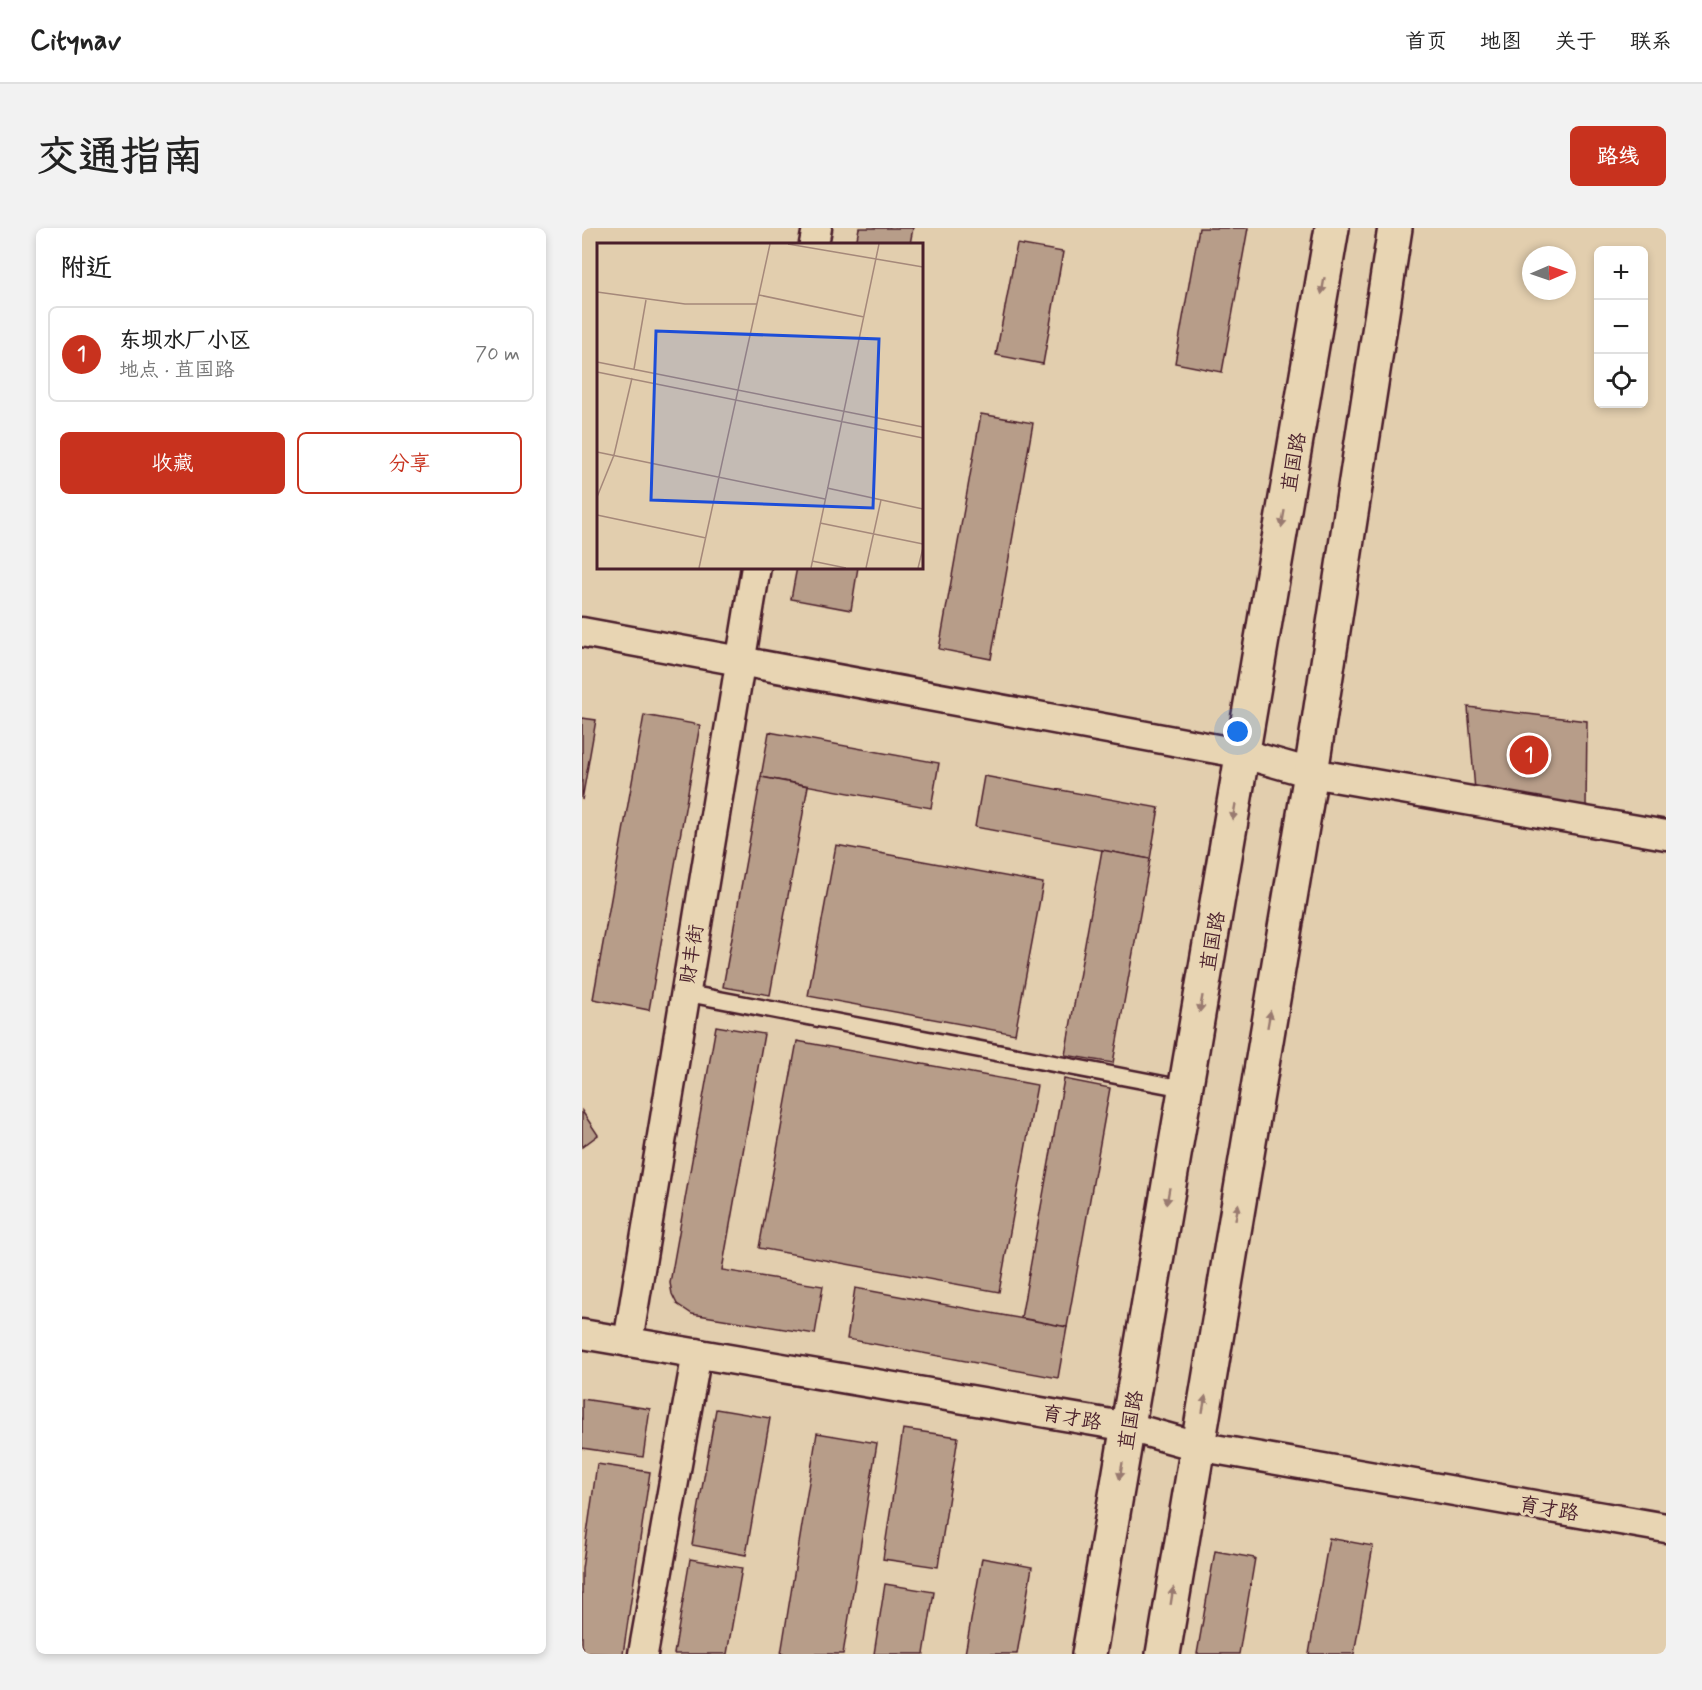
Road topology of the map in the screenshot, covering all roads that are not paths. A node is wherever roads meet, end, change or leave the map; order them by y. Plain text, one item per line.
1 (817, 228) edge
2 (1332, 228) edge
3 (1395, 228) edge
4 (814, 243) edge
5 (756, 568) edge
6 (582, 632) edge
7 (740, 661) junction
8 (1244, 754) junction
9 (1311, 773) junction
10 (1666, 835) edge
11 (685, 993) junction
12 (1187, 1089) junction
13 (582, 1334) edge
14 (628, 1342) junction
15 (697, 1353) junction
16 (1129, 1427) junction
17 (1197, 1446) junction
18 (1666, 1528) edge
19 (643, 1654) edge
20 (1089, 1654) edge
21 (1163, 1654) edge

1 - 4 street
2 -> 8 main road, 苴国路
3 - 9 main road
5 - 7 street, 财丰街
6 - 7 street
7 - 8 street
7 - 11 street, 财丰街
8 - 9 street
8 -> 12 main road, 苴国路
9 - 10 street
17 -> 9 main road
11 - 12 lane
11 - 14 street, 财丰街
12 -> 16 main road, 苴国路
13 - 14 street, 育才路
14 - 15 street, 育才路
15 - 16 street, 育才路
15 - 19 street
16 - 17 street, 育才路
16 -> 20 main road, 苴国路
17 - 18 street, 育才路
21 -> 17 main road

